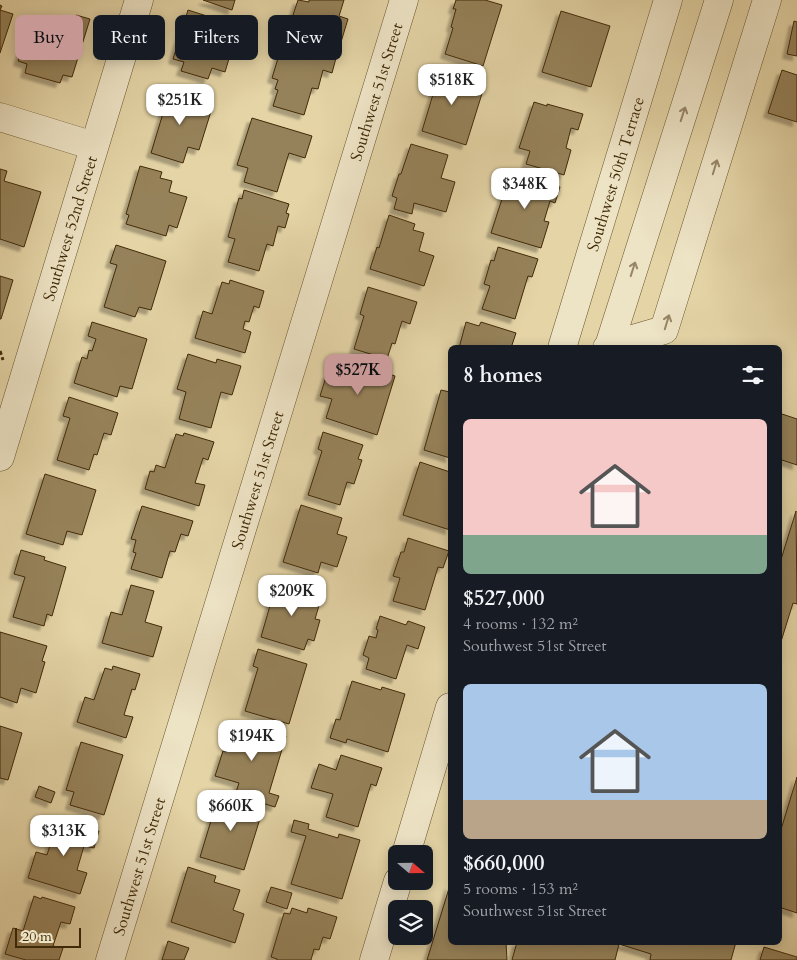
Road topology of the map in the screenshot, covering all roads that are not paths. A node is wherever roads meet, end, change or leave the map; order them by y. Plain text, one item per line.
1 (139, 0) edge
2 (404, 0) edge
3 (668, 0) edge
4 (719, 0) edge
5 (767, 0) edge
6 (0, 117) edge
7 (94, 146) junction
8 (563, 345) edge
9 (609, 345) edge
10 (615, 345) edge
11 (8, 378) edge
12 (0, 457) edge
13 (448, 715) edge
14 (409, 845) edge
15 (395, 890) edge
16 (110, 960) edge
17 (374, 960) edge

1 - 7 street, Southwest 52nd Street
2 - 16 street, Southwest 51st Street
3 - 8 street, Southwest 50th Terrace
9 -> 4 street
10 -> 5 street
6 - 7 street
7 - 11 street, Southwest 52nd Street
11 - 12 street, Southwest 52nd Street
13 - 14 street
15 - 17 street

